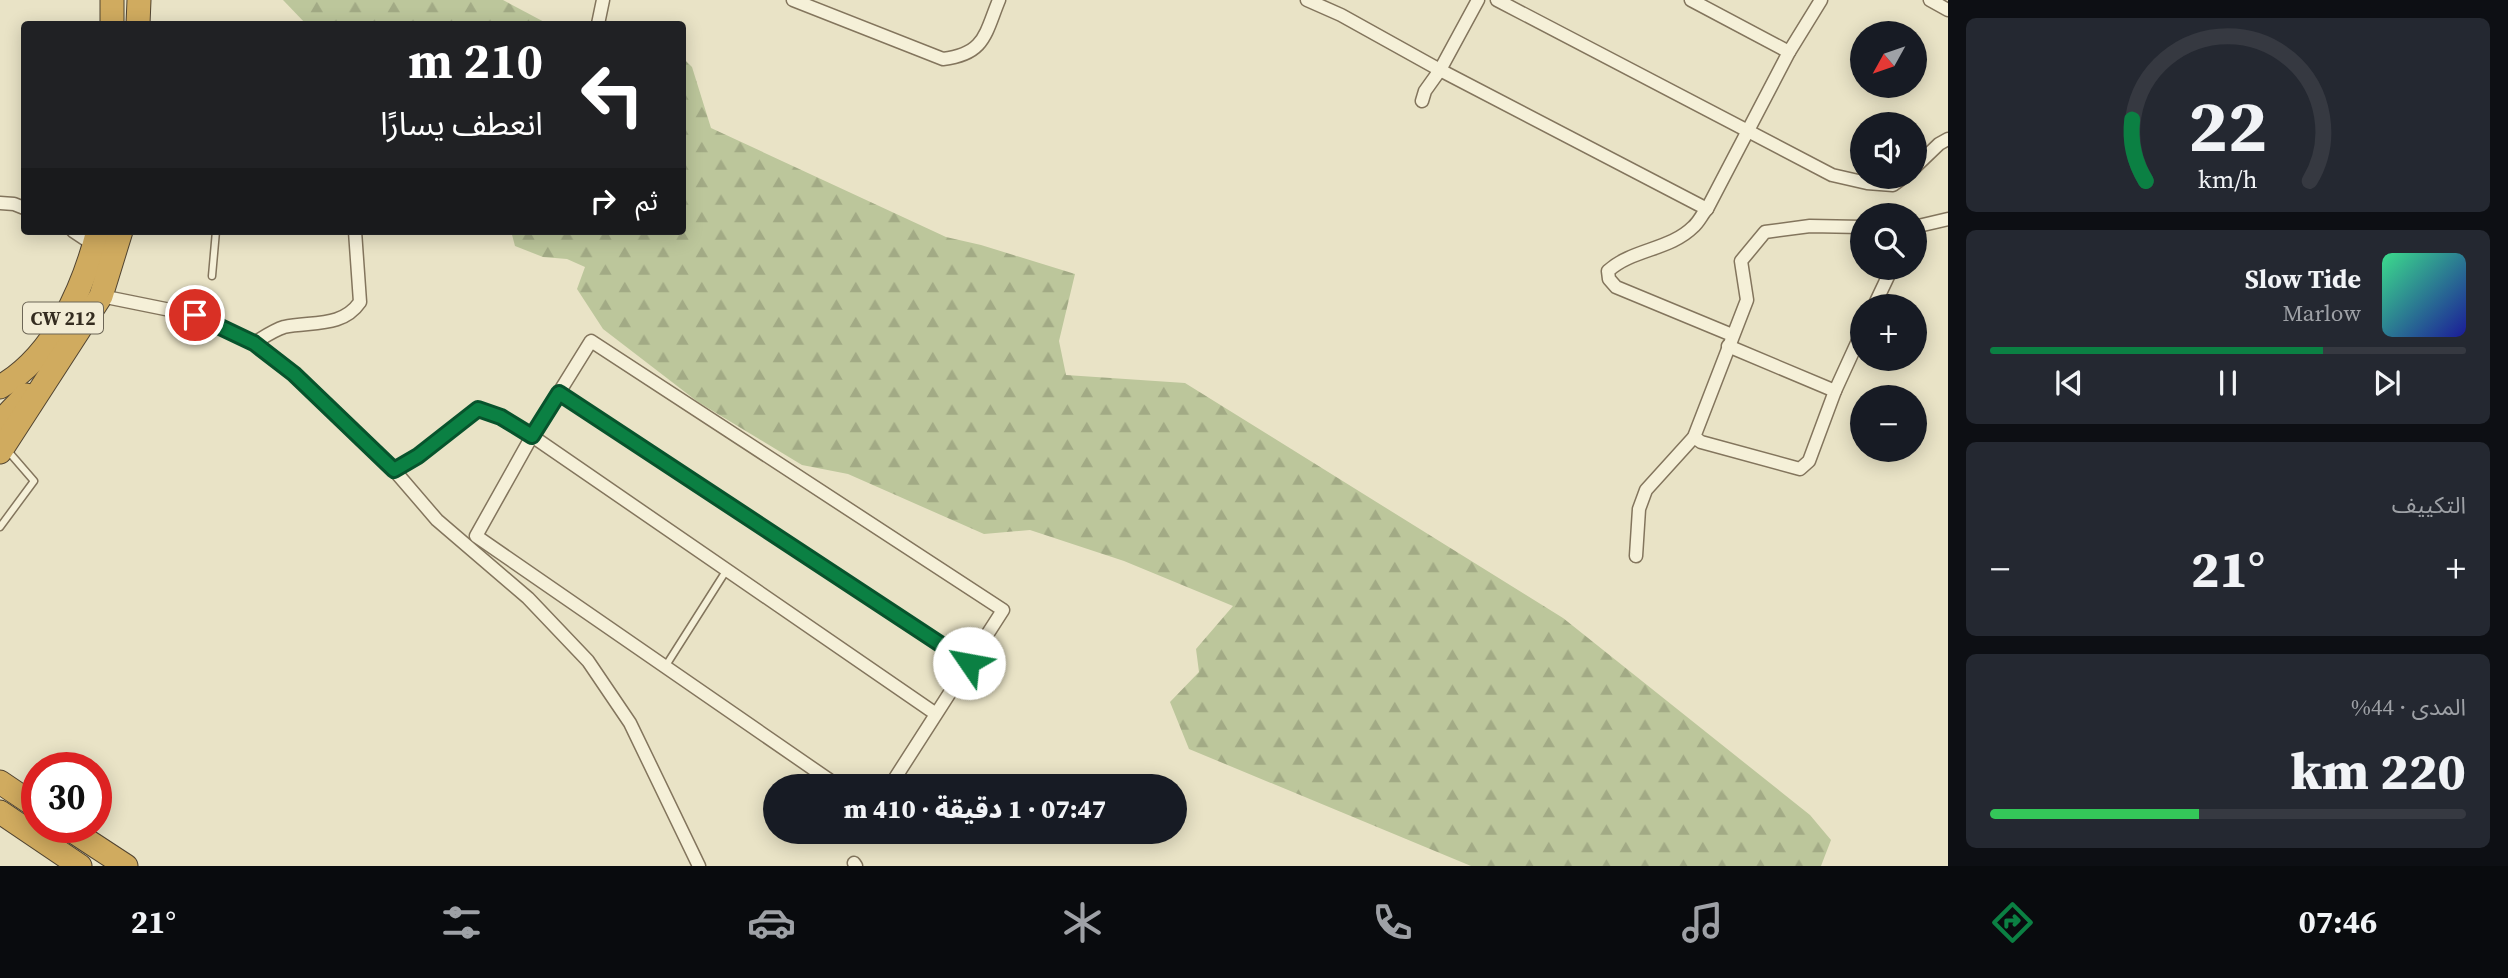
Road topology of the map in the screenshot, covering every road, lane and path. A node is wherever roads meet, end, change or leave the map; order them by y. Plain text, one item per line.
1 (112, 0) edge
2 (139, 0) edge
3 (603, 0) edge
4 (793, 0) edge
5 (999, 0) edge
6 (1307, 0) edge
7 (1479, 0) edge
8 (1497, 0) edge
9 (1691, 0) edge
10 (1821, 0) edge
11 (1930, 0) edge
12 (1948, 10) edge
13 (112, 21) edge
14 (138, 21) edge
15 (599, 21) edge
16 (1789, 51) junction
17 (1440, 70) junction
18 (1422, 101) dead end
19 (1747, 131) junction
20 (1948, 139) edge
21 (1927, 156) edge
22 (1850, 179) edge
23 (0, 203) edge
24 (21, 203) edge
25 (1706, 209) junction
26 (1948, 219) edge
27 (1927, 224) edge
28 (1850, 227) edge
29 (120, 235) edge
30 (216, 235) edge
31 (355, 235) edge
32 (96, 238) edge
33 (212, 276) dead end
34 (101, 296) junction
35 (1730, 341) junction
36 (254, 343) junction
37 (68, 348) junction
38 (1850, 358) edge
39 (26, 368) junction
40 (0, 380) edge
41 (0, 387) edge
42 (1835, 391) junction
43 (559, 393) junction
44 (0, 422) edge
45 (532, 436) junction
46 (1694, 436) junction
47 (2, 449) edge
48 (394, 470) junction
49 (0, 527) edge
50 (1636, 556) dead end
51 (726, 571) junction
52 (969, 663) junction
53 (665, 667) junction
54 (936, 714) junction
55 (821, 774) edge
56 (898, 774) edge
57 (0, 782) edge
58 (21, 796) edge
59 (2, 813) edge
60 (91, 843) edge
61 (63, 866) edge
62 (80, 866) edge
63 (126, 866) edge
64 (699, 866) edge

1 - 13 highway
2 - 14 highway
3 - 15 street
4 - 5 street
6 - 17 street
7 - 17 street
8 - 19 street
9 - 16 street
10 - 16 street
11 - 12 street
16 - 19 street
17 - 18 street
17 - 25 street
19 - 22 street
19 - 25 street
20 - 21 street
23 - 24 street
25 - 35 street
26 - 27 street
28 - 35 street
29 - 34 highway, CW 212
30 - 33 lane
31 - 36 street
32 - 39 highway, CW 212
34 - 36 street
34 - 37 highway, CW 212
35 - 42 street
35 - 46 street
36 - 48 street
37 - 44 highway
37 - 47 highway
38 - 42 street
39 - 40 highway
39 - 41 highway, CW 212
42 - 46 street
43 - 45 street
43 - 52 street
43 - 52 street
45 - 48 street
45 - 51 street
45 - 53 street
46 - 50 street
47 - 49 lane
48 - 64 street
51 - 53 lane
51 - 54 street
52 - 54 street
53 - 55 street
54 - 56 street
57 - 58 highway
59 - 61 highway
59 - 62 highway
60 - 63 highway

